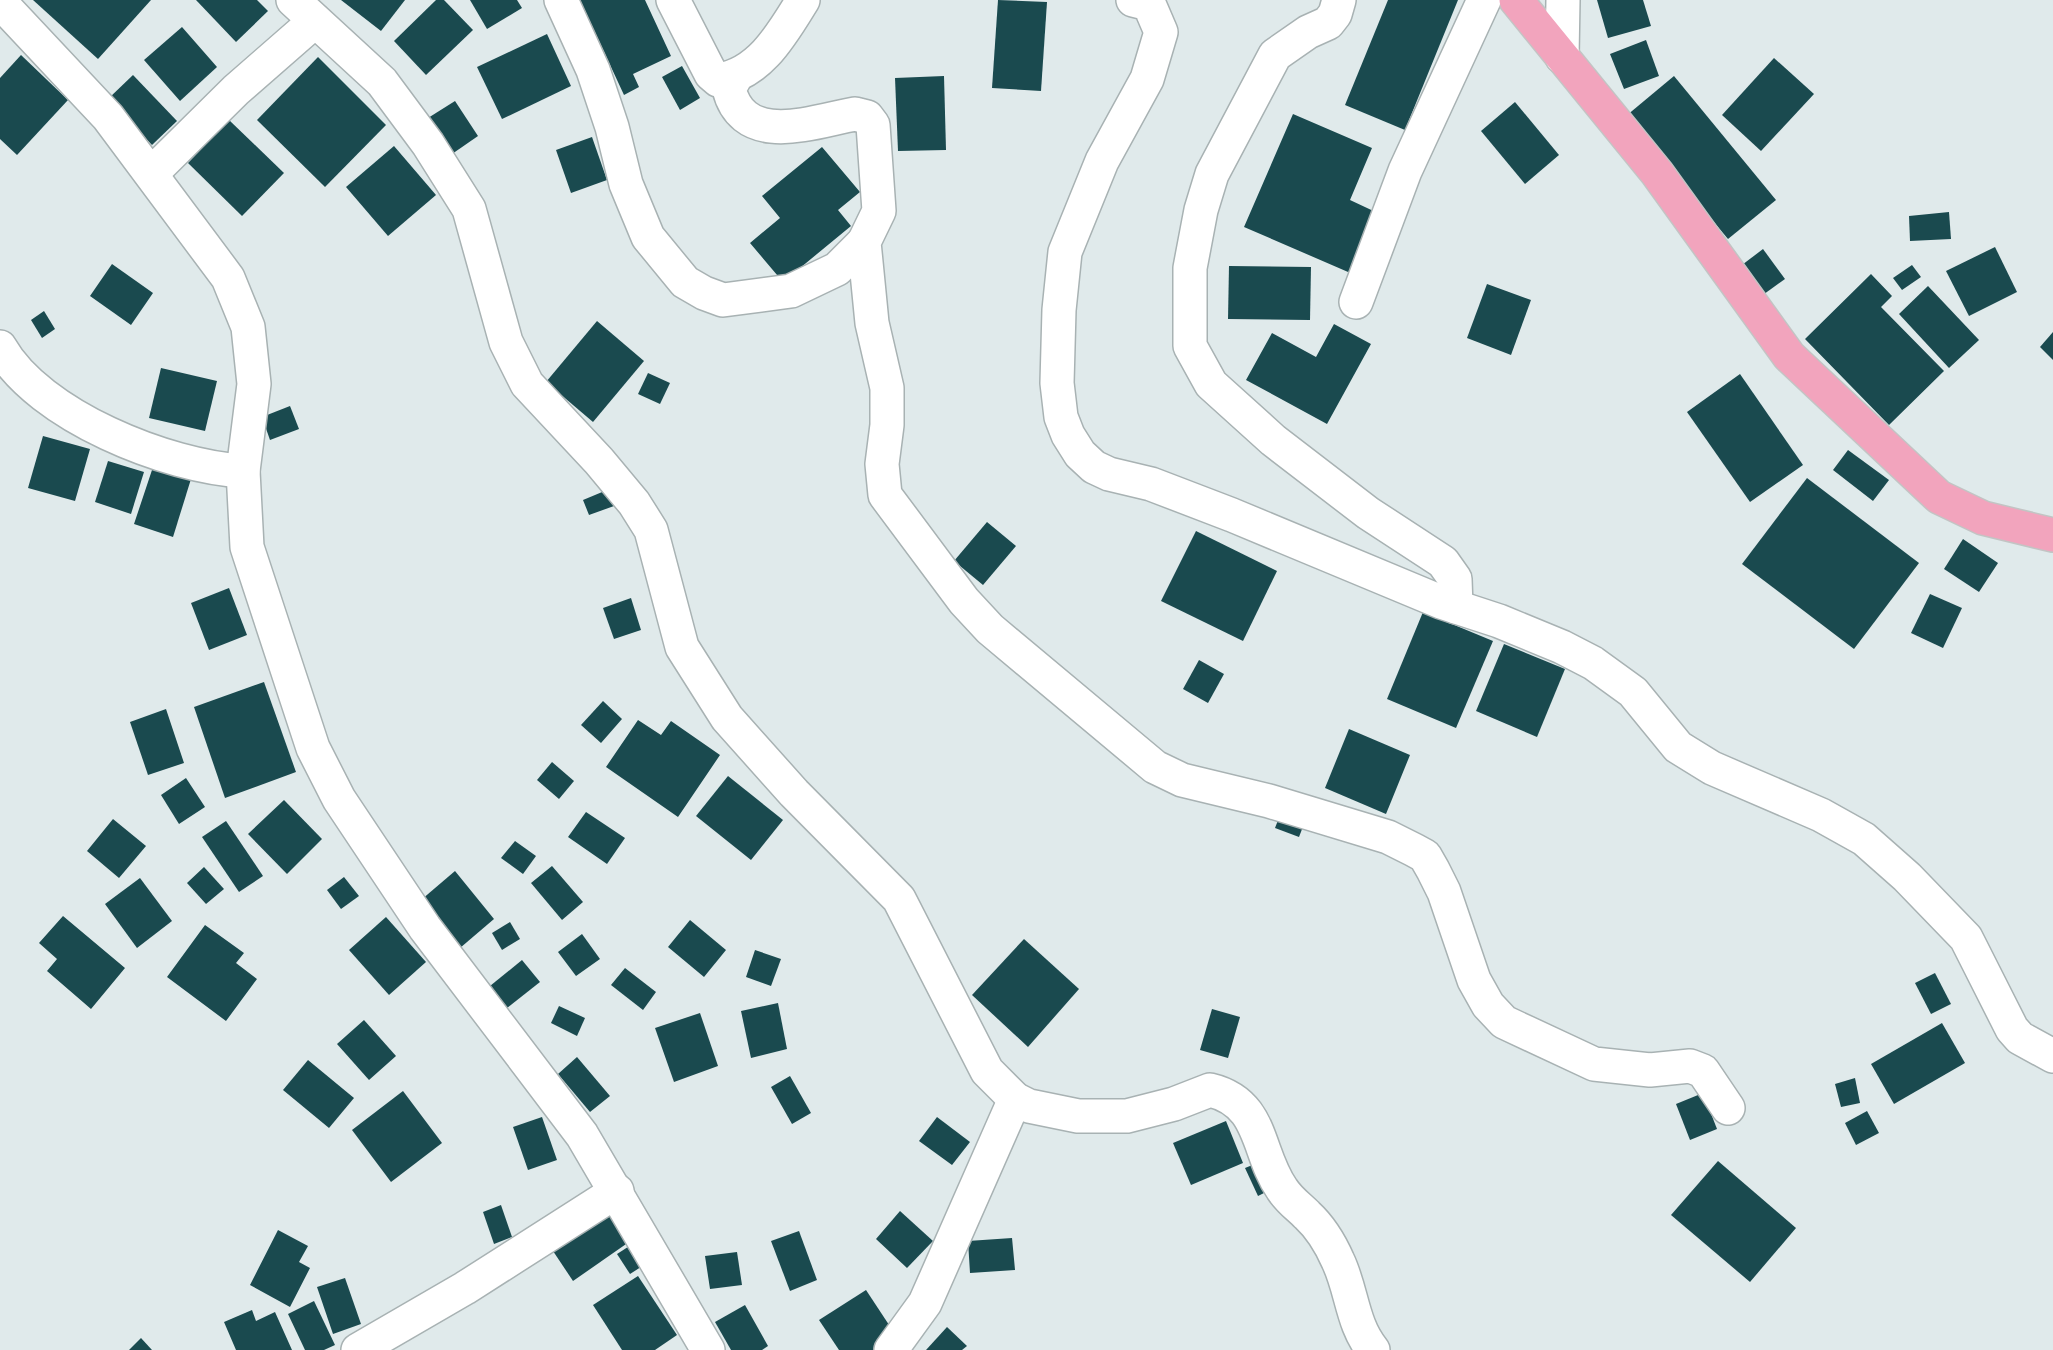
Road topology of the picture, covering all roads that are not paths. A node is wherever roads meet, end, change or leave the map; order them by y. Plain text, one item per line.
1 (561, 0) edge
2 (673, 0) edge
3 (803, 0) edge
4 (1133, 0) edge
5 (1339, 0) edge
6 (1484, 0) edge
7 (1516, 0) edge
8 (1563, 0) edge
9 (0, 2) edge
10 (304, 10) edge
11 (1563, 57) junction
12 (735, 78) junction
13 (152, 173) junction
14 (864, 242) junction
15 (1356, 302) dead end
16 (0, 347) edge
17 (243, 471) junction
18 (2053, 535) edge
19 (1456, 607) junction
20 (2053, 1056) edge
21 (1016, 1099) junction
22 (1728, 1108) dead end
23 (617, 1191) junction
24 (358, 1350) edge
25 (708, 1350) edge
26 (891, 1350) edge
27 (1373, 1350) edge

1 - 14 street
2 - 12 street
3 - 12 street
4 - 19 street
5 - 19 street
6 - 15 street
7 - 11 main road
8 - 11 street
9 - 13 street
10 - 13 street
10 - 21 street
11 - 18 main road
12 - 14 street
13 - 17 street
14 - 22 street
16 - 17 street
17 - 23 street
19 - 20 street
21 - 26 street
21 - 27 street
23 - 24 street
23 - 25 street

